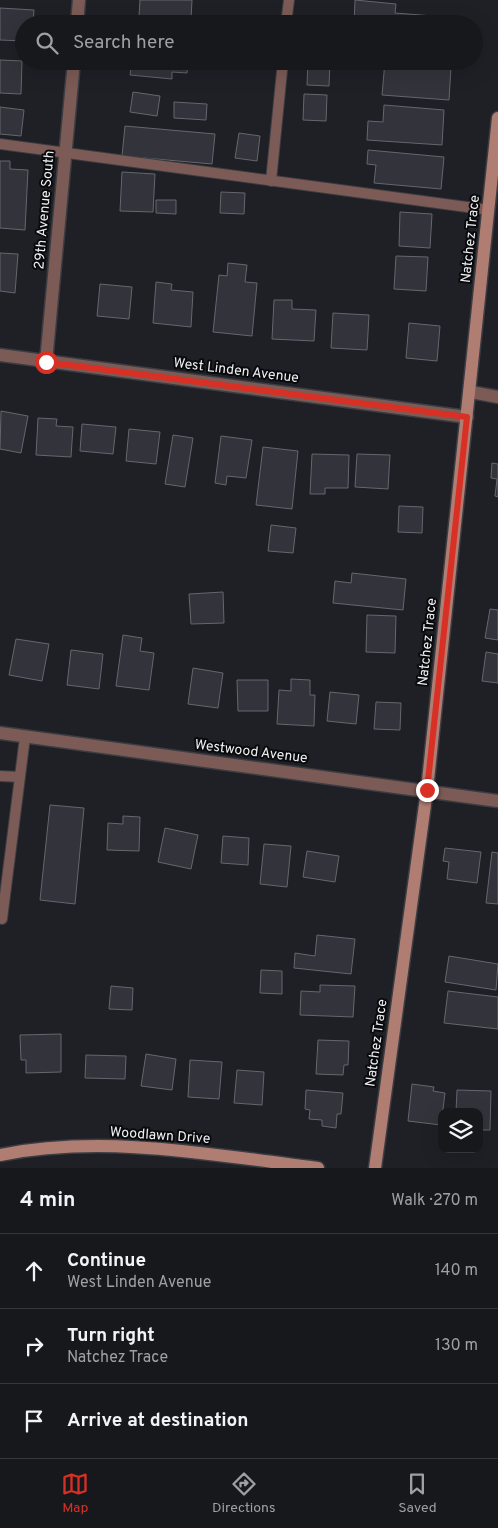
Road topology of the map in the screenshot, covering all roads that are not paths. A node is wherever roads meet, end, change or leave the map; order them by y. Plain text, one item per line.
1 (79, 0) edge
2 (289, 0) edge
3 (78, 15) edge
4 (287, 15) edge
5 (73, 70) edge
6 (282, 70) edge
7 (498, 118) edge
8 (0, 144) edge
9 (65, 152) junction
10 (271, 181) junction
11 (489, 210) junction
12 (0, 355) edge
13 (46, 362) junction
14 (471, 392) junction
15 (498, 397) edge
16 (467, 417) junction
17 (0, 733) edge
18 (26, 738) junction
19 (0, 776) edge
20 (20, 777) junction
21 (427, 790) junction
22 (498, 800) edge
23 (0, 914) edge
24 (0, 1155) edge
25 (318, 1168) edge
26 (375, 1168) edge

1 - 3 street
2 - 4 lane
5 - 9 street, 29th Avenue South
6 - 10 lane
7 - 11 main road, Natchez Trace
8 - 9 lane
9 - 10 lane
9 - 13 street, 29th Avenue South
10 - 11 lane
11 - 14 main road, Natchez Trace
12 - 13 street, West Linden Avenue
13 - 16 street, West Linden Avenue
14 - 15 street
14 - 16 main road, Natchez Trace
16 - 21 main road, Natchez Trace
17 - 18 street, Westwood Avenue
18 - 20 lane
18 - 21 street, Westwood Avenue
19 - 20 lane
20 - 23 lane
21 - 22 street, Westwood Avenue
21 - 26 main road, Natchez Trace
24 - 25 main road, Woodlawn Drive

